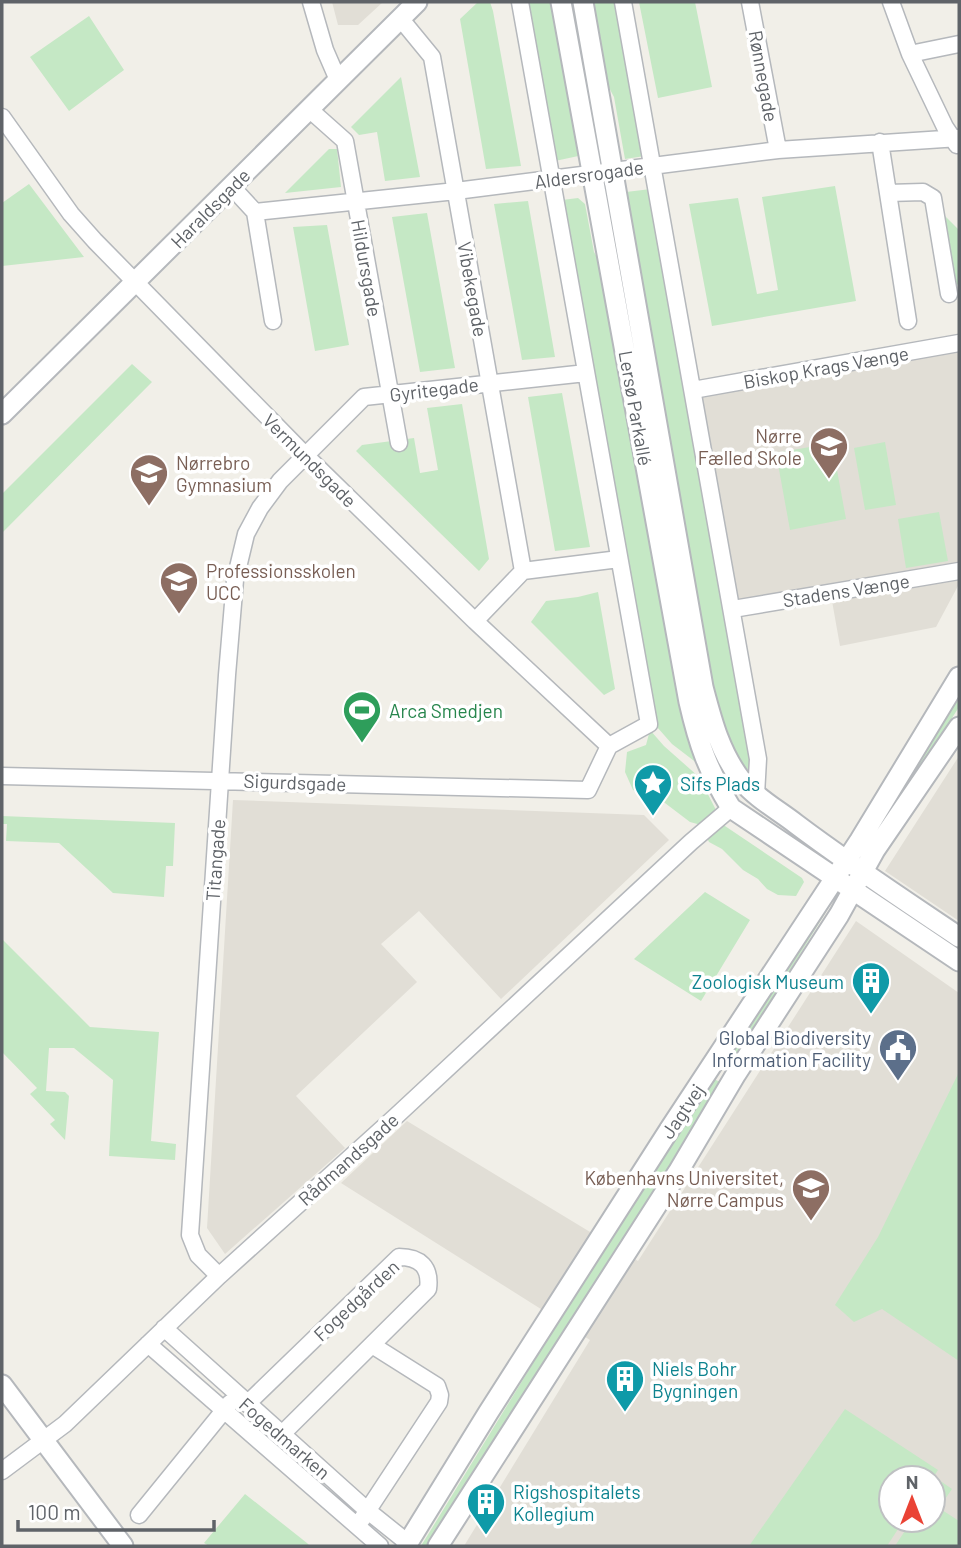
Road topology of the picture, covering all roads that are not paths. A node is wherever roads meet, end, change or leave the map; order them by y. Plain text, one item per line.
1 (311, 2) edge
2 (417, 2) edge
3 (520, 2) edge
4 (561, 2) edge
5 (583, 2) edge
6 (623, 2) edge
7 (750, 2) edge
8 (891, 2) edge
9 (400, 19) junction
10 (959, 44) edge
11 (910, 54) junction
12 (338, 80) junction
13 (309, 109) junction
14 (2, 117) edge
15 (957, 141) edge
16 (880, 142) junction
17 (778, 150) junction
18 (654, 165) junction
19 (614, 171) junction
20 (593, 174) junction
21 (552, 179) junction
22 (232, 186) junction
23 (456, 191) junction
24 (888, 193) junction
25 (354, 201) junction
26 (255, 212) junction
27 (135, 282) junction
28 (950, 295) dead end
29 (908, 320) dead end
30 (273, 321) dead end
31 (959, 343) edge
32 (586, 373) junction
33 (489, 383) junction
34 (693, 390) junction
35 (390, 395) junction
36 (2, 414) edge
37 (399, 443) dead end
38 (305, 455) junction
39 (619, 559) junction
40 (523, 571) junction
41 (959, 571) edge
42 (733, 609) junction
43 (475, 621) junction
44 (959, 677) edge
45 (959, 727) edge
46 (609, 746) junction
47 (2, 776) edge
48 (220, 780) junction
49 (756, 795) junction
50 (731, 808) junction
51 (855, 866) junction
52 (835, 878) junction
53 (853, 890) junction
54 (959, 937) edge
55 (959, 961) edge
56 (219, 1276) junction
57 (164, 1328) junction
58 (148, 1344) junction
59 (372, 1345) junction
60 (2, 1385) edge
61 (241, 1400) junction
62 (224, 1410) junction
63 (282, 1434) junction
64 (44, 1440) junction
65 (2, 1471) edge
66 (368, 1511) junction
67 (139, 1515) dead end
68 (356, 1526) junction
69 (407, 1545) edge
70 (123, 1546) edge
71 (380, 1546) edge
72 (438, 1546) edge

1 - 12 street
2 - 9 street, Haraldsgade
3 - 21 street
4 - 20 street, Lersø Parkallé
5 - 19 street, Lersø Parkallé
6 - 18 street
7 - 17 street, Rønnegade
8 - 11 street
9 - 12 street, Haraldsgade
9 - 23 street, Vibekegade
10 - 11 street
11 - 15 street
12 - 13 street, Haraldsgade
13 - 22 street, Haraldsgade
13 - 25 street, Hildursgade
14 - 27 street, Vermundsgade
15 - 16 street, Aldersrogade
16 - 17 street, Aldersrogade
16 - 24 street
17 - 18 street, Aldersrogade
18 - 19 street, Aldersrogade
18 - 34 street
19 - 20 street, Aldersrogade
19 - 49 street, Lersø Parkallé
20 - 21 street, Aldersrogade
20 - 50 street, Lersø Parkallé
21 - 23 street, Aldersrogade
21 - 32 street
22 - 26 street
22 - 27 street, Haraldsgade
23 - 25 street, Aldersrogade
23 - 33 street, Vibekegade
24 - 28 street
24 - 29 street
25 - 26 street, Aldersrogade
25 - 35 street, Hildursgade
26 - 30 street
27 - 36 street, Haraldsgade
27 - 38 street, Vermundsgade
31 - 34 street, Biskop Krags Vænge
32 - 33 street, Gyritegade
32 - 39 street
33 - 35 street, Gyritegade
33 - 40 street, Vibekegade
34 - 42 street
35 - 37 street, Hildursgade
35 - 38 street, Gyritegade
38 - 43 street, Vermundsgade
38 - 48 street, Titangade
39 - 40 street
39 - 46 street
40 - 43 street
41 - 42 street, Stadens Vænge
42 - 49 street
43 - 46 street, Vermundsgade
44 - 51 street, Jagtvej
45 - 51 street, Jagtvej
46 - 48 street, Sigurdsgade
47 - 48 street, Sigurdsgade
48 - 56 street, Titangade
49 - 51 street, Lersø Parkallé
50 - 52 street, Lersø Parkallé
50 - 56 street, Rådmandsgade
51 - 52 street, Jagtvej
51 - 53 street, Jagtvej
51 - 54 street, Lersø Parkallé
52 - 53 street, Lersø Parkallé
52 - 69 street, Jagtvej
53 - 55 street, Lersø Parkallé
53 - 72 street, Jagtvej
56 - 57 street, Rådmandsgade
57 - 58 street, Rådmandsgade
57 - 61 street, Fogedmarken
58 - 62 street, Fogedmarken
58 - 64 street, Rådmandsgade
59 - 61 street, Fogedgården
59 - 63 street, Fogedgården
59 - 66 street
60 - 64 street
61 - 62 street
61 - 63 street, Fogedmarken
62 - 67 street
62 - 68 street, Fogedmarken
63 - 66 street, Fogedmarken
64 - 65 street, Rådmandsgade
64 - 70 street
66 - 68 street
66 - 69 street, Fogedmarken
68 - 71 street, Fogedmarken

